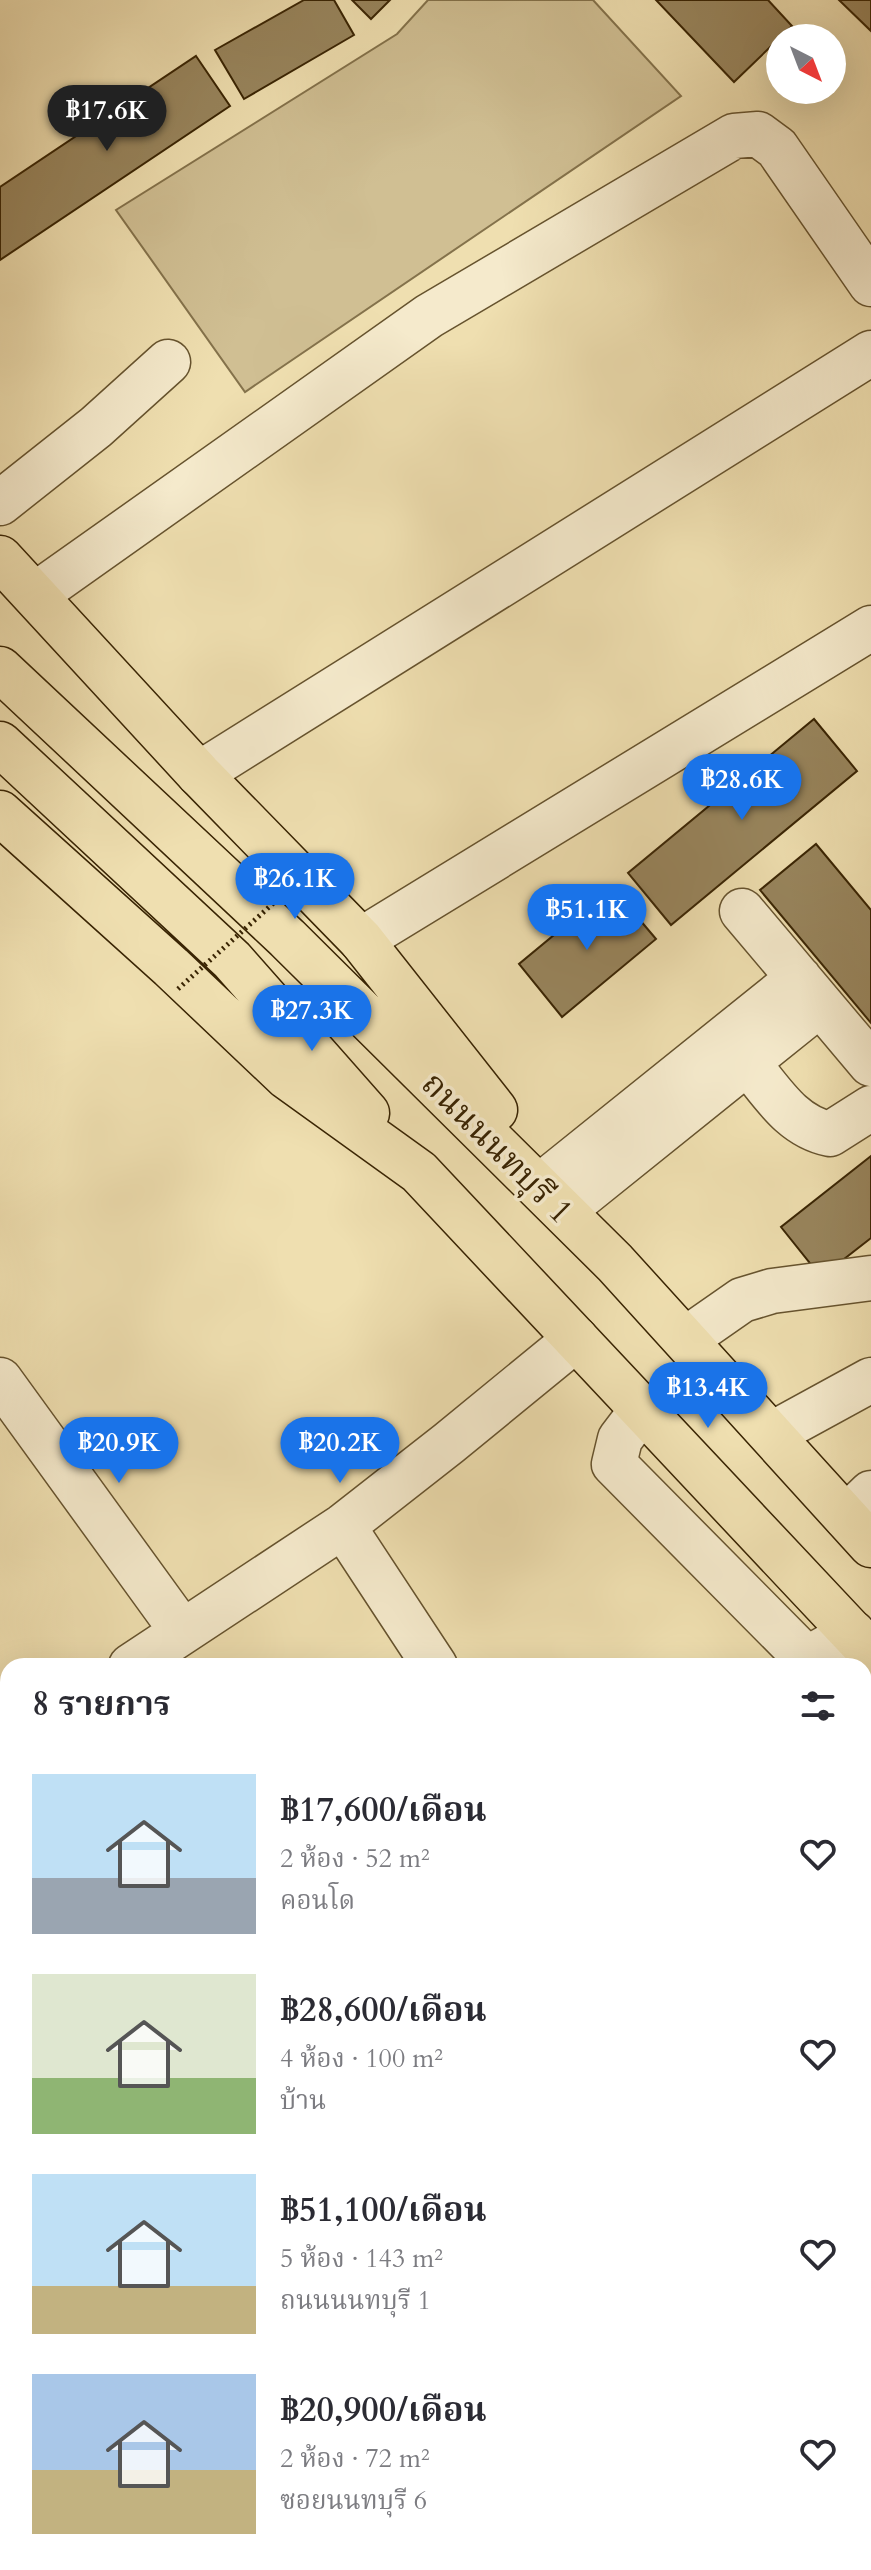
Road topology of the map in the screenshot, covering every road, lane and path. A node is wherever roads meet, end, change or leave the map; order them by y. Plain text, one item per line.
1 (871, 284) edge
2 (871, 353) edge
3 (168, 362) dead end
4 (0, 503) edge
5 (0, 558) edge
6 (35, 595) junction
7 (871, 628) edge
8 (0, 669) edge
9 (0, 744) edge
10 (199, 774) junction
11 (0, 813) edge
12 (307, 873) dead end
13 (742, 911) dead end
14 (361, 940) junction
15 (178, 989) dead end
16 (809, 991) junction
17 (747, 1062) junction
18 (871, 1064) edge
19 (871, 1108) edge
20 (419, 1172) junction
21 (560, 1192) junction
22 (615, 1263) junction
23 (871, 1278) edge
24 (576, 1339) junction
25 (686, 1339) junction
26 (0, 1380) edge
27 (871, 1380) edge
28 (642, 1410) junction
29 (772, 1434) junction
30 (863, 1518) edge
31 (343, 1526) junction
32 (182, 1631) junction
33 (862, 1643) edge
34 (143, 1658) edge
35 (430, 1658) edge

1 - 6 street
2 - 10 street
3 - 4 street
5 - 6 main road
6 - 10 main road
7 - 14 street
8 - 22 main road, ถนนนนทบุรี 1
9 - 20 main road
10 - 14 main road
11 - 20 main road
12 - 15 path, bridge
13 - 16 street
14 - 21 main road
16 - 17 street
16 - 18 street
16 - 21 street
17 - 19 street
17 - 21 street
20 - 24 main road
21 - 22 main road
22 - 25 main road, ถนนนนทบุรี 1
23 - 25 street
24 - 28 main road
24 - 31 street
25 - 29 main road, ถนนนนทบุรี 1
26 - 32 street
27 - 29 street
28 - 33 main road
28 - 33 street
29 - 30 main road, ถนนนนทบุรี 1
31 - 32 street
31 - 35 street
32 - 34 street

